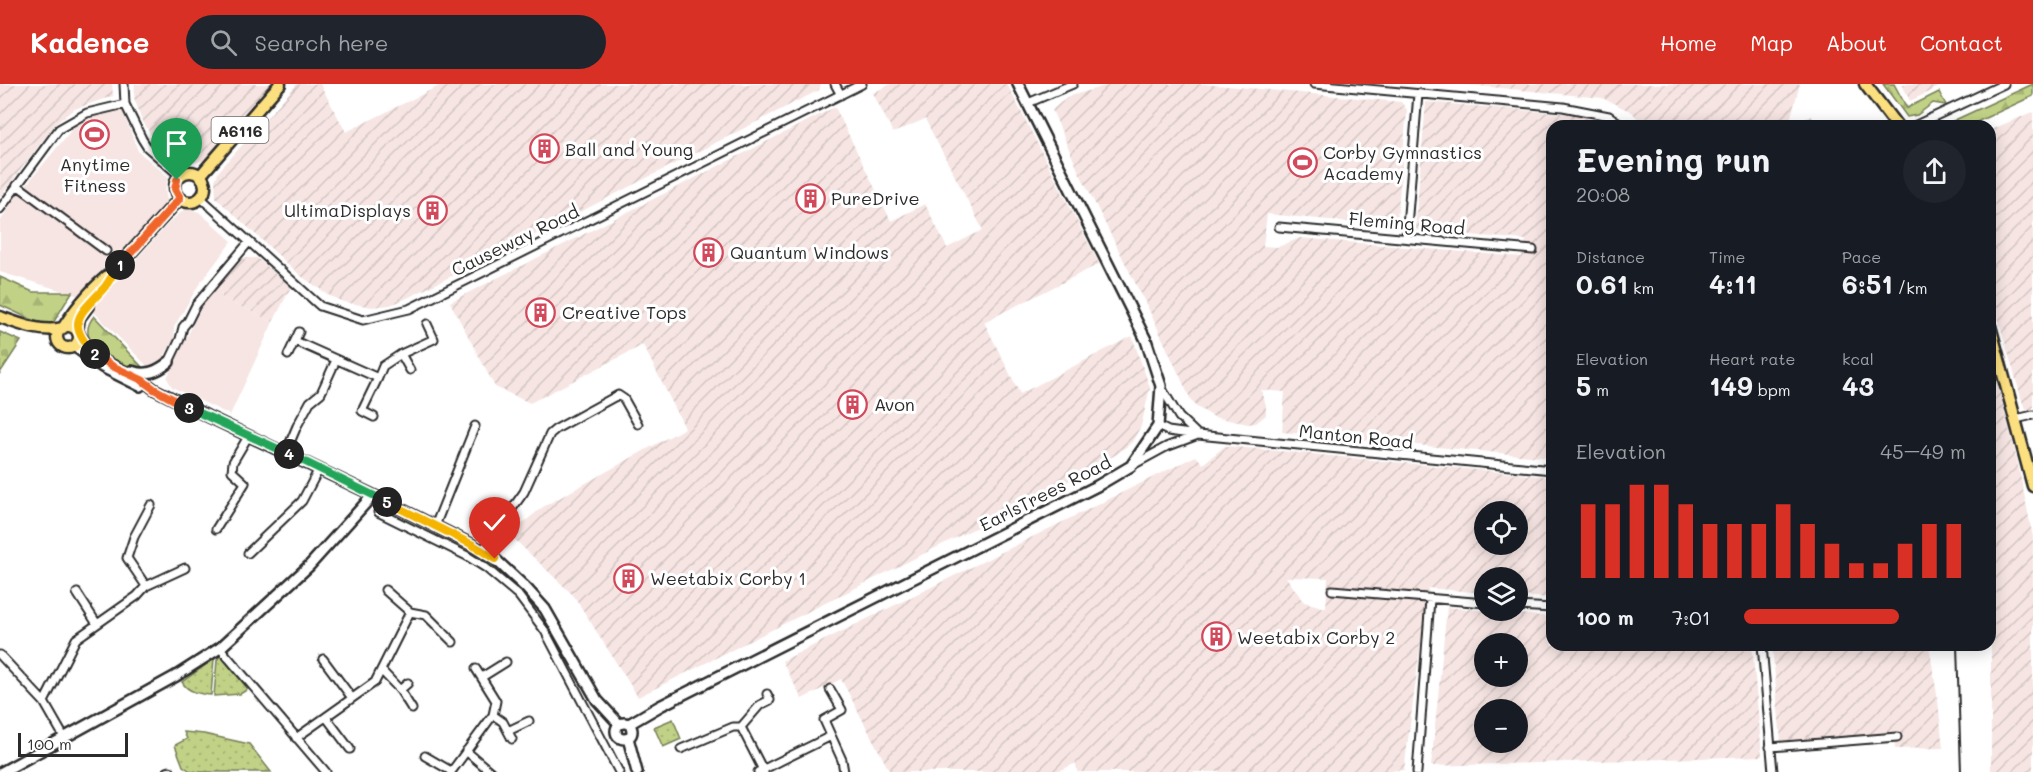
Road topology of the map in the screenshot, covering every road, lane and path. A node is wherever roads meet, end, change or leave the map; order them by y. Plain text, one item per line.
1 (124, 84) edge
2 (280, 84) edge
3 (835, 84) edge
4 (862, 84) edge
5 (1018, 84) edge
6 (1073, 84) edge
7 (1314, 84) edge
8 (1865, 84) edge
9 (2004, 84) edge
10 (1418, 94) junction
11 (840, 95) junction
12 (1028, 103) junction
13 (125, 104) junction
14 (1615, 120) edge
15 (1892, 120) edge
16 (1927, 120) edge
17 (180, 176) junction
18 (200, 176) junction
19 (17, 185) junction
20 (180, 198) junction
21 (201, 198) junction
22 (0, 210) edge
23 (1279, 227) dead end
24 (1406, 238) junction
25 (249, 242) junction
26 (1533, 250) dead end
27 (106, 251) dead end
28 (115, 270) junction
29 (3, 318) edge
30 (427, 324) dead end
31 (63, 328) junction
32 (78, 332) junction
33 (299, 332) dead end
34 (295, 341) junction
35 (62, 345) junction
36 (74, 346) junction
37 (1996, 348) edge
38 (401, 354) junction
39 (288, 355) dead end
40 (336, 360) junction
41 (106, 362) junction
42 (169, 362) joint
43 (410, 370) dead end
44 (378, 378) junction
45 (1161, 386) junction
46 (154, 389) junction
47 (2033, 416) edge
48 (374, 417) dead end
49 (2016, 420) junction
50 (638, 423) dead end
51 (475, 426) dead end
52 (1158, 426) junction
53 (249, 435) junction
54 (1198, 435) junction
55 (286, 452) junction
56 (1131, 466) junction
57 (319, 469) junction
58 (1546, 469) edge
59 (2033, 486) edge
60 (373, 495) junction
61 (151, 505) dead end
62 (378, 512) dead end
63 (435, 526) junction
64 (216, 529) dead end
65 (482, 551) junction
66 (248, 553) dead end
67 (185, 568) dead end
68 (146, 586) junction
69 (385, 590) dead end
70 (1332, 590) dead end
71 (77, 593) dead end
72 (1430, 599) junction
73 (1474, 602) edge
74 (1528, 607) edge
75 (1546, 608) edge
76 (410, 612) junction
77 (98, 624) junction
78 (451, 636) dead end
79 (220, 648) junction
80 (1762, 651) edge
81 (0, 655) edge
82 (323, 658) dead end
83 (506, 662) dead end
84 (476, 669) dead end
85 (381, 670) junction
86 (482, 677) junction
87 (408, 683) dead end
88 (830, 689) dead end
89 (400, 690) junction
90 (352, 698) junction
91 (44, 702) junction
92 (774, 708) dead end
93 (412, 709) dead end
94 (493, 715) junction
95 (326, 717) junction
96 (529, 721) dead end
97 (624, 724) junction
98 (741, 727) junction
99 (508, 731) junction
100 (831, 736) junction
101 (64, 737) junction
102 (1897, 737) dead end
103 (296, 738) junction
104 (628, 738) junction
105 (512, 739) dead end
106 (1770, 747) junction
107 (350, 749) dead end
108 (681, 749) dead end
109 (466, 751) junction
110 (425, 756) dead end
111 (762, 771) edge
112 (2, 772) edge
113 (326, 772) edge
114 (451, 772) edge
115 (490, 772) edge
116 (619, 772) edge
117 (638, 772) edge
118 (844, 772) edge
119 (1417, 772) edge
120 (1773, 772) edge

1 - 13 street
2 - 18 main road, A6116
3 - 11 street
4 - 11 street, Causeway Road
5 - 12 street, EarlsTrees Road
6 - 12 street
7 - 10 street
8 - 15 main road
9 - 16 street
10 - 14 street
10 - 24 street
11 - 25 street, Causeway Road
12 - 45 street, EarlsTrees Road
13 - 17 street
13 - 19 street
17 - 18 main road
17 - 20 main road
18 - 21 main road
19 - 22 street
19 - 27 street
20 - 21 main road
20 - 28 main road
21 - 25 street, Causeway Road
23 - 24 street, Fleming Road
24 - 26 street, Fleming Road
25 - 42 street
28 - 31 main road
28 - 32 main road
29 - 31 main road
29 - 35 main road
30 - 38 street
31 - 32 main road
31 - 35 main road
32 - 36 main road
32 - 41 street
33 - 34 street
34 - 39 street
34 - 40 street
35 - 36 main road
36 - 46 street
37 - 49 main road
38 - 43 street
38 - 44 street
40 - 44 street
40 - 55 street
41 - 42 street
41 - 46 street
44 - 48 street
45 - 52 street, EarlsTrees Road
45 - 54 street
46 - 53 street
47 - 49 street
49 - 59 main road
50 - 65 street
51 - 63 street
52 - 54 street, Manton Road
52 - 56 street, EarlsTrees Road
53 - 55 street
53 - 64 street
54 - 56 street
54 - 58 street, Manton Road
55 - 57 street
56 - 97 street, EarlsTrees Road
57 - 60 street
57 - 66 street
60 - 63 street
60 - 79 street
61 - 68 street
62 - 116 street
63 - 65 street
65 - 97 street
67 - 68 street
68 - 77 street
69 - 76 street
70 - 72 street
71 - 77 street
72 - 73 street
72 - 119 street
74 - 75 street
76 - 78 street
76 - 85 street
77 - 91 street
79 - 101 street
79 - 103 street
80 - 106 street
81 - 91 street
82 - 90 street
83 - 86 street
84 - 86 street
85 - 89 street
85 - 90 street
86 - 94 street
87 - 89 street
88 - 100 street
89 - 93 street
90 - 95 street
91 - 101 street
92 - 98 street
94 - 99 street
94 - 109 street
95 - 103 street
95 - 107 street
96 - 99 street
97 - 104 street
97 - 104 street
98 - 108 street
98 - 111 street
99 - 105 street
100 - 111 street
100 - 118 street
101 - 112 street
102 - 106 street
103 - 113 street
104 - 117 street
106 - 120 street
109 - 114 street
109 - 115 street
110 - 114 street

